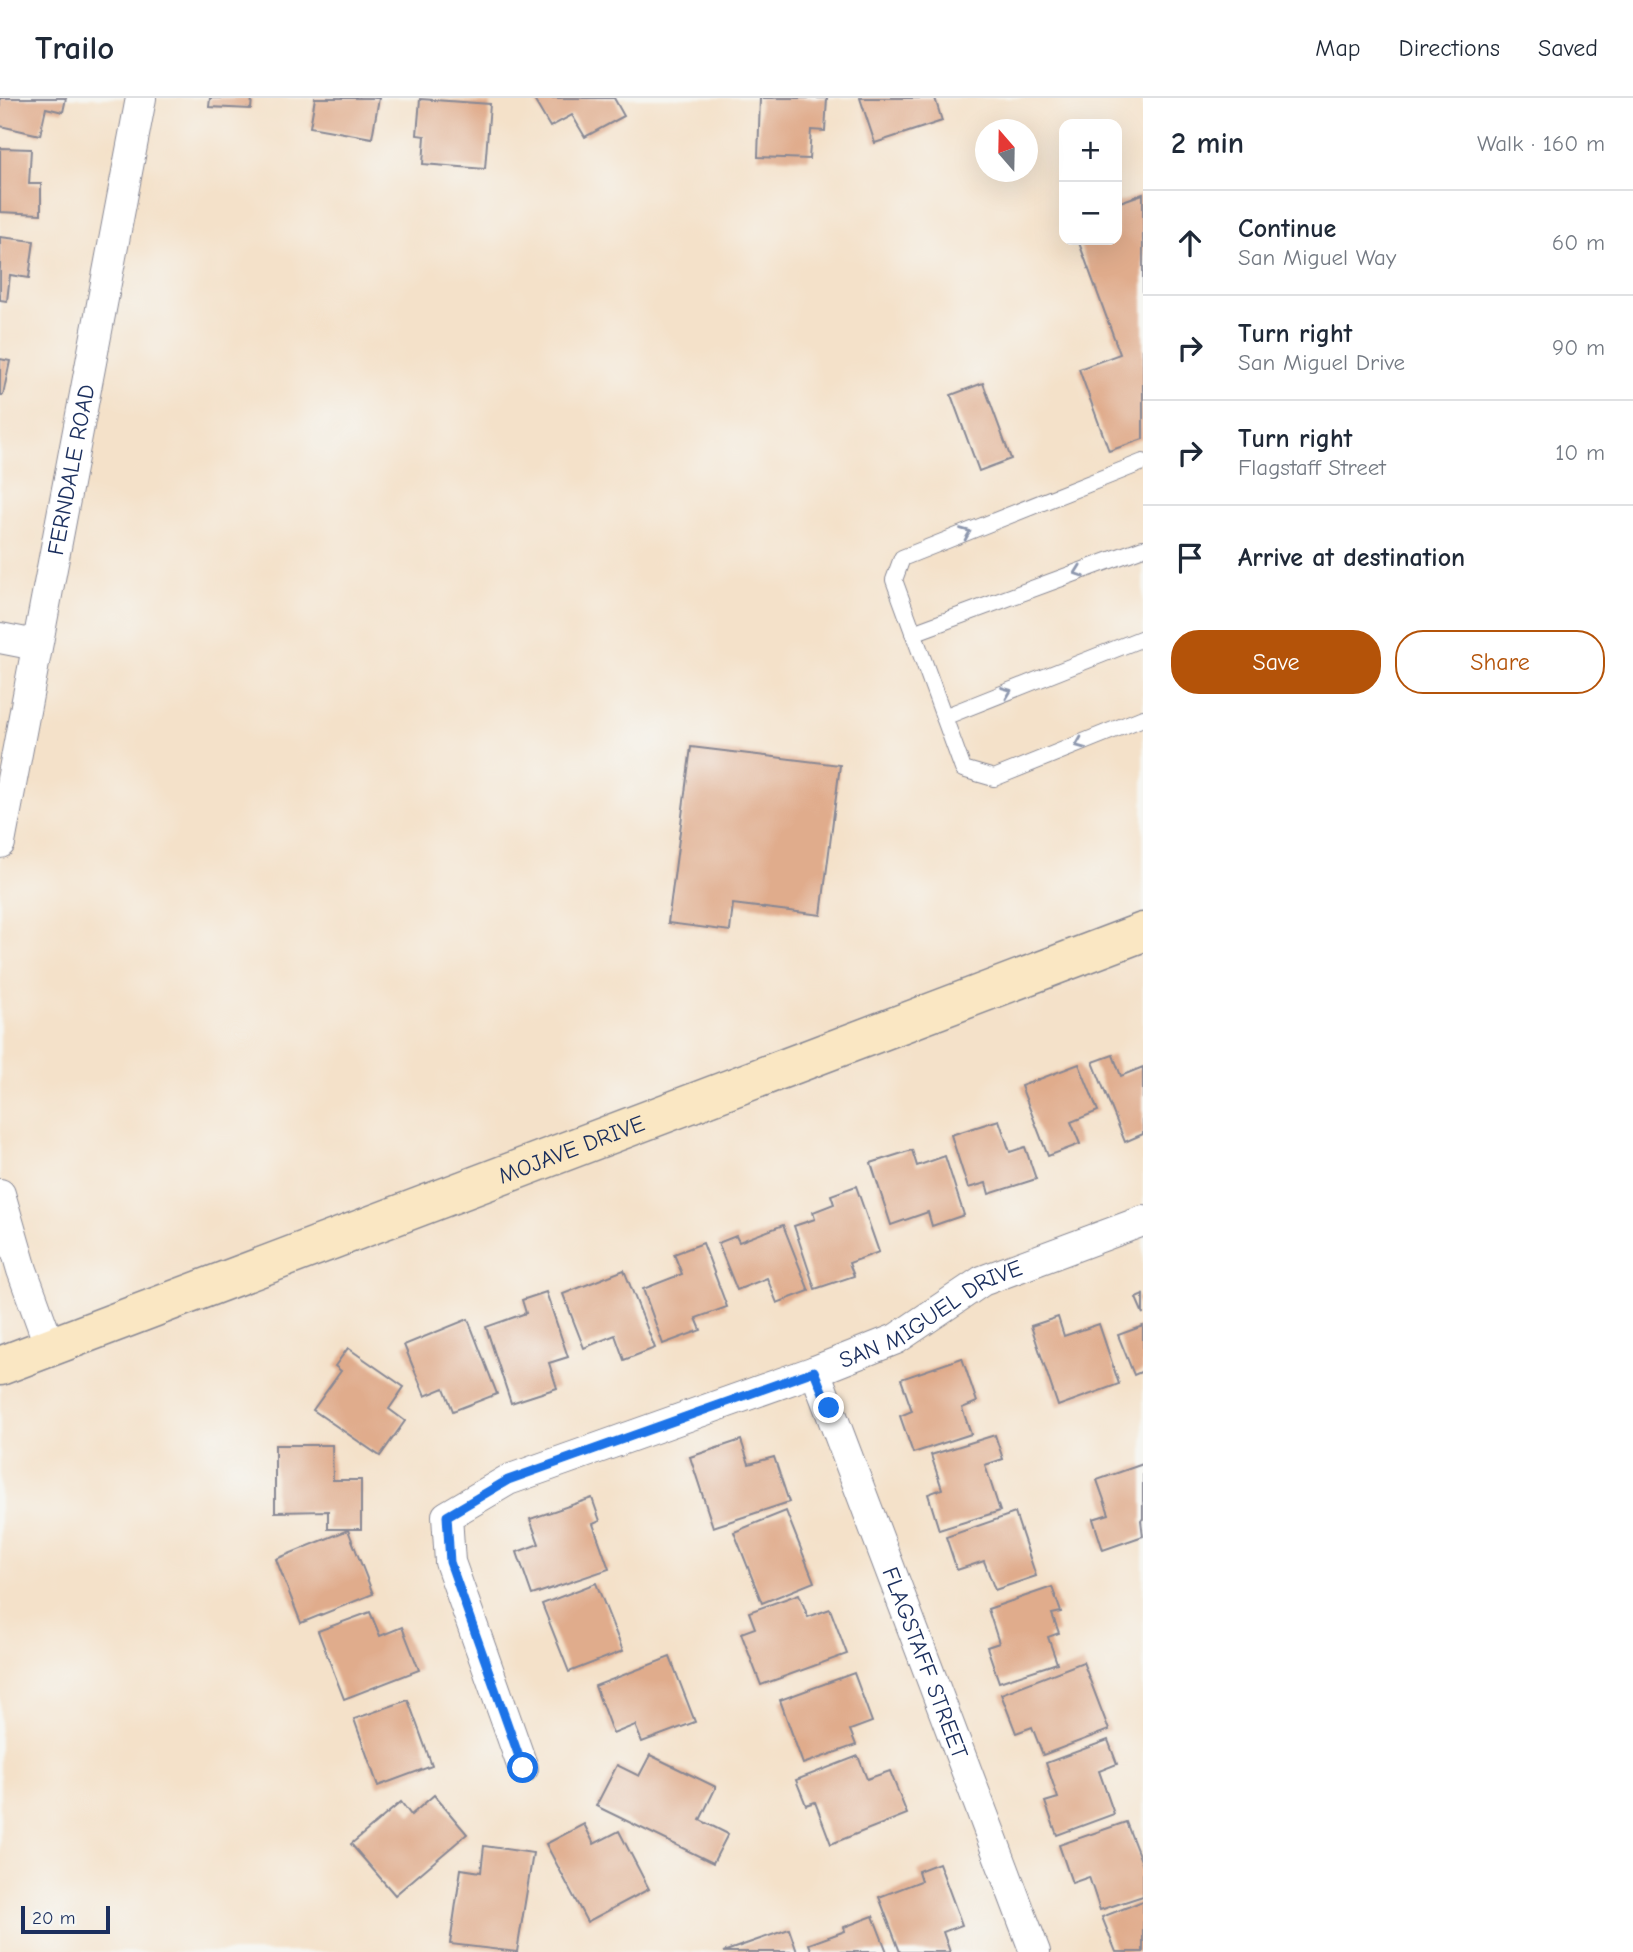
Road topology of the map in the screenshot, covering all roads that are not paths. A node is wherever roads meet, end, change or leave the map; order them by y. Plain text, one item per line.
1 (141, 98) edge
2 (1143, 462) edge
3 (1143, 548) edge
4 (913, 633) junction
5 (0, 638) edge
6 (1143, 638) edge
7 (36, 645) junction
8 (944, 717) junction
9 (1143, 718) edge
10 (0, 843) edge
11 (1143, 932) edge
12 (0, 1194) edge
13 (1143, 1221) edge
14 (50, 1347) junction
15 (0, 1366) edge
16 (814, 1371) junction
17 (523, 1768) dead end
18 (1035, 1952) edge

1 - 7 street, FERNDALE ROAD
4 -> 2 lane
3 -> 4 lane
4 - 8 lane
5 - 7 street
8 -> 6 lane
7 - 10 street, FERNDALE ROAD
9 -> 8 lane
11 - 14 main road, MOJAVE DRIVE
12 - 14 street
13 - 16 street, SAN MIGUEL DRIVE
14 - 15 main road, MOJAVE DRIVE
16 - 17 street, SAN MIGUEL DRIVE
16 - 18 street, FLAGSTAFF STREET

